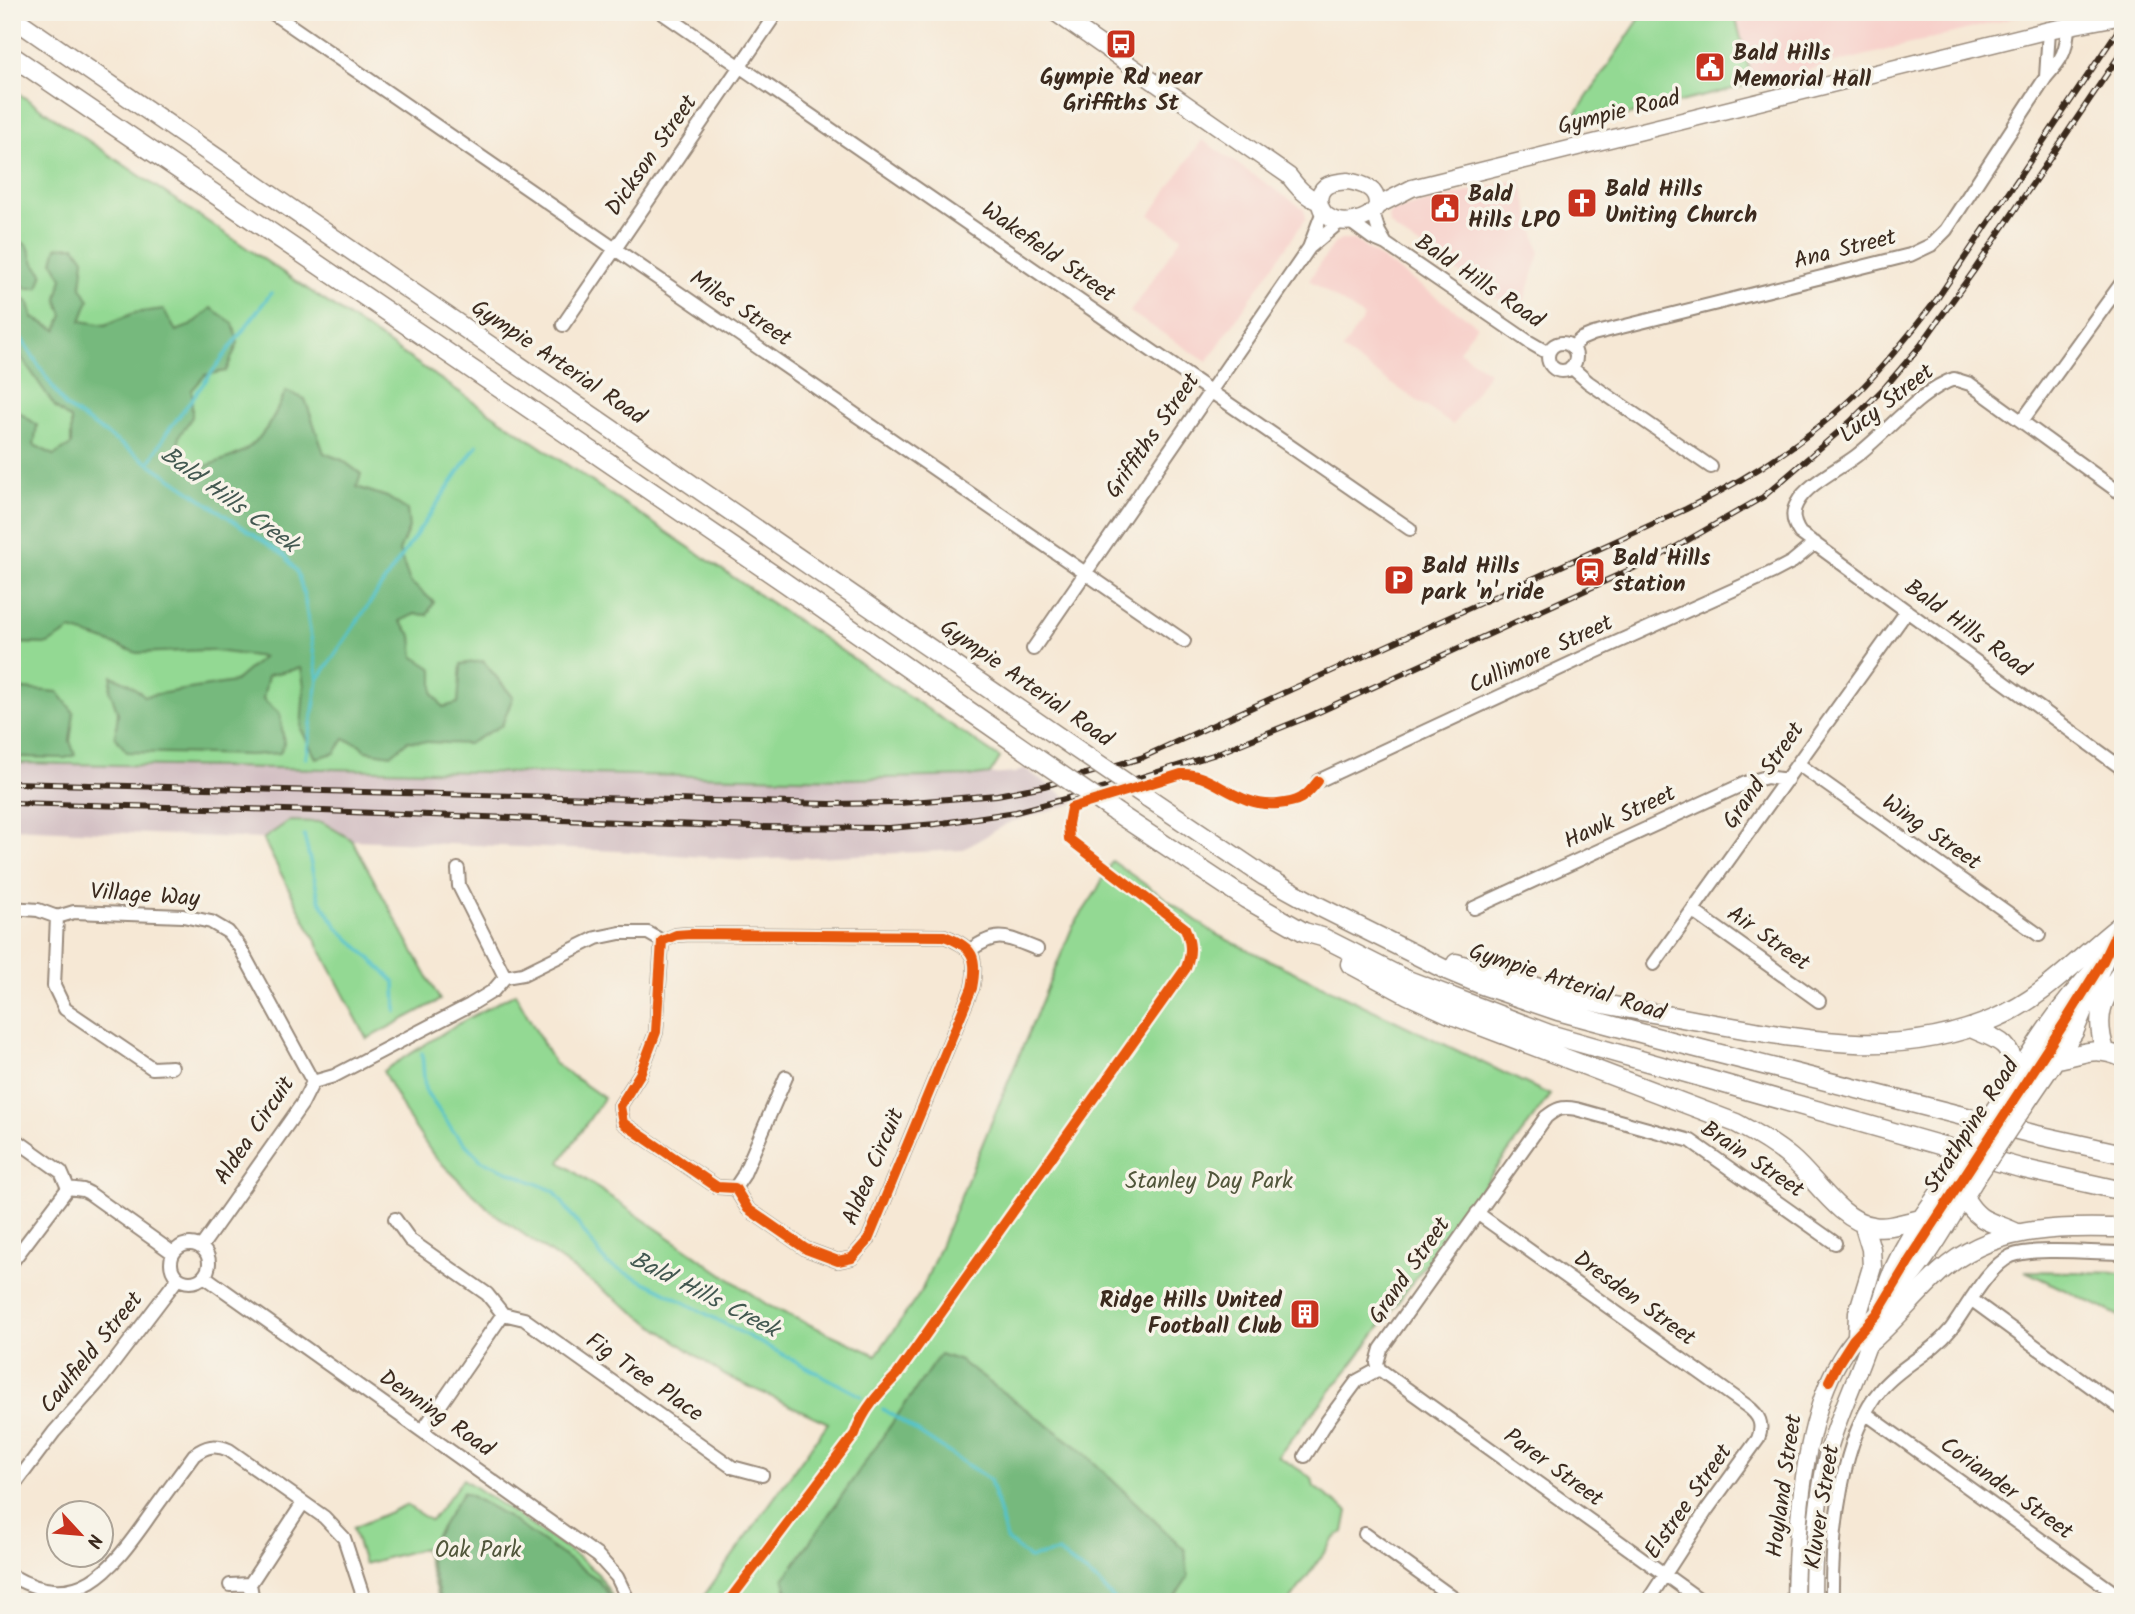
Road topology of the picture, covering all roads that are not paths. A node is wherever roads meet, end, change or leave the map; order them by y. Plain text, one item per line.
1 (271, 12) edge
2 (661, 12) edge
3 (777, 12) edge
4 (1054, 12) edge
5 (2123, 16) edge
6 (12, 17) edge
7 (2068, 26) junction
8 (2049, 30) junction
9 (12, 55) edge
10 (740, 66) junction
11 (2046, 78) junction
12 (1370, 188) junction
13 (1412, 188) junction
14 (1322, 201) junction
15 (1375, 209) junction
16 (1345, 221) junction
17 (1386, 244) junction
18 (614, 248) junction
19 (1309, 248) junction
20 (2123, 281) edge
21 (563, 325) dead end
22 (1572, 347) junction
23 (1548, 353) junction
24 (1571, 367) junction
25 (1210, 390) junction
26 (2022, 421) junction
27 (1711, 467) dead end
28 (2123, 495) edge
29 (1793, 518) joint
30 (1410, 529) dead end
31 (1815, 543) junction
32 (1085, 571) junction
33 (1906, 611) junction
34 (1184, 640) dead end
35 (1033, 649) dead end
36 (1798, 764) junction
37 (2123, 769) edge
38 (1787, 780) junction
39 (1318, 781) dead end
40 (458, 869) dead end
41 (12, 908) edge
42 (1474, 908) dead end
43 (1693, 911) junction
44 (57, 917) junction
45 (2121, 929) edge
46 (1304, 932) junction
47 (2039, 935) dead end
48 (662, 941) junction
49 (1037, 949) dead end
50 (970, 950) junction
51 (1415, 953) junction
52 (2103, 961) junction
53 (1654, 964) dead end
54 (2123, 970) edge
55 (505, 976) junction
56 (1819, 1001) dead end
57 (1970, 1028) junction
58 (2105, 1051) junction
59 (2123, 1058) edge
60 (2057, 1059) junction
61 (172, 1068) dead end
62 (2018, 1073) junction
63 (786, 1077) dead end
64 (313, 1082) junction
65 (1557, 1108) joint
66 (12, 1137) edge
67 (2123, 1154) edge
68 (68, 1188) junction
69 (735, 1188) junction
70 (1969, 1190) junction
71 (2123, 1191) edge
72 (1478, 1213) junction
73 (395, 1219) dead end
74 (1921, 1219) junction
75 (1863, 1223) junction
76 (2123, 1228) edge
77 (2017, 1233) junction
78 (1835, 1243) dead end
79 (201, 1247) junction
80 (173, 1253) junction
81 (2123, 1253) edge
82 (12, 1262) edge
83 (204, 1276) junction
84 (178, 1278) junction
85 (1972, 1300) junction
86 (503, 1314) junction
87 (1877, 1314) junction
88 (1863, 1340) junction
89 (1379, 1369) junction
90 (2123, 1410) edge
91 (1865, 1413) junction
92 (1762, 1424) joint
93 (423, 1430) junction
94 (1306, 1456) dead end
95 (762, 1475) dead end
96 (12, 1488) edge
97 (303, 1503) junction
98 (1365, 1534) dead end
99 (1664, 1574) junction
100 (12, 1576) edge
101 (250, 1584) junction
102 (230, 1585) dead end
103 (2123, 1599) edge
104 (253, 1601) edge
105 (1832, 1601) edge
106 (365, 1602) edge
107 (629, 1602) edge
108 (1459, 1602) edge
109 (1647, 1602) edge
110 (1703, 1602) edge
111 (1795, 1602) edge
112 (1813, 1602) edge
113 (1862, 1602) edge

1 - 18 street, Miles Street
2 - 10 street, Wakefield Street
3 - 10 street, Dickson Street
4 - 14 main road
5 - 7 main road, Gympie Road
6 - 51 highway, Gympie Arterial Road, bridge
7 - 8 main road, Gympie Road
7 - 11 street, Ana Street
8 - 11 street, Ana Street
8 - 13 main road, Gympie Road
9 - 46 highway, bridge
10 - 18 street, Dickson Street
10 - 25 street, Wakefield Street
11 - 22 street, Ana Street
12 - 13 main road, Gympie Road
12 - 14 main road
12 - 15 main road
13 - 15 main road, Gympie Road
14 - 16 main road
14 - 19 street, Griffiths Street
15 - 16 main road
15 - 17 street, Bald Hills Road
16 - 17 street, Bald Hills Road
16 - 19 street, Griffiths Street
17 - 23 street, Bald Hills Road
18 - 21 street, Dickson Street
18 - 32 street, Miles Street
19 - 25 street, Griffiths Street
20 - 26 street
22 - 23 street
22 - 24 street
23 - 24 street
24 - 27 street
25 - 30 street, Wakefield Street
25 - 32 street, Griffiths Street
26 - 28 street, Lucy Street
26 - 29 street, Lucy Street
29 - 31 street, Bald Hills Road
31 - 33 street, Bald Hills Road
31 - 39 street, Cullimore Street
32 - 34 street, Miles Street
32 - 35 street, Griffiths Street
33 - 36 street, Grand Street
33 - 37 street, Bald Hills Road
36 - 38 street, Grand Street
36 - 47 street, Wing Street
38 - 42 street, Hawk Street
38 - 43 street, Grand Street
40 - 55 street
41 - 44 street, Village Way
43 - 53 street, Grand Street
43 - 56 street, Air Street
44 - 61 street
44 - 64 street, Village Way
45 - 52 highway, Strathpine Road
45 - 57 highway
46 - 71 highway
46 - 75 highway
48 - 50 street, Aldea Circuit
48 - 55 street, Aldea Circuit
48 - 69 street
49 - 50 street
50 - 69 street, Aldea Circuit
51 - 57 highway
51 - 67 highway, Gympie Arterial Road
52 - 60 highway, Strathpine Road
52 - 62 highway, Strathpine Road
54 - 58 highway
55 - 64 street, Aldea Circuit
57 - 62 highway
58 - 59 highway
58 - 60 highway
60 - 70 highway, Strathpine Road, bridge
62 - 74 highway, Strathpine Road, bridge
63 - 69 street
64 - 79 street, Aldea Circuit
65 - 72 street, Grand Street
65 - 78 street, Brain Street
66 - 68 street
68 - 80 street
68 - 82 street
70 - 77 highway
70 - 87 main road, Strathpine Road
72 - 89 street, Grand Street
72 - 92 street, Dresden Street
73 - 86 street
74 - 75 highway
74 - 87 main road, Strathpine Road
75 - 88 highway
76 - 77 highway
77 - 88 highway
79 - 80 street
79 - 83 street
80 - 84 street
81 - 85 street, Kluver Street
83 - 84 street
83 - 93 street, Denning Road
84 - 96 street, Caulfield Street
85 - 90 street
85 - 91 street, Kluver Street
86 - 93 street
86 - 95 street, Fig Tree Place
87 - 88 main road, Hoyland Street
88 - 111 main road, Hoyland Street
88 - 112 main road, Hoyland Street
89 - 94 street
89 - 99 street, Parer Street
91 - 103 street, Coriander Street
91 - 105 street, Kluver Street
92 - 99 street, Elstree Street
93 - 107 street, Denning Road
97 - 100 street
97 - 101 street
97 - 106 street
98 - 108 street
99 - 109 street, Elstree Street
99 - 110 street, Parer Street
101 - 102 street
101 - 104 street
105 - 113 street

